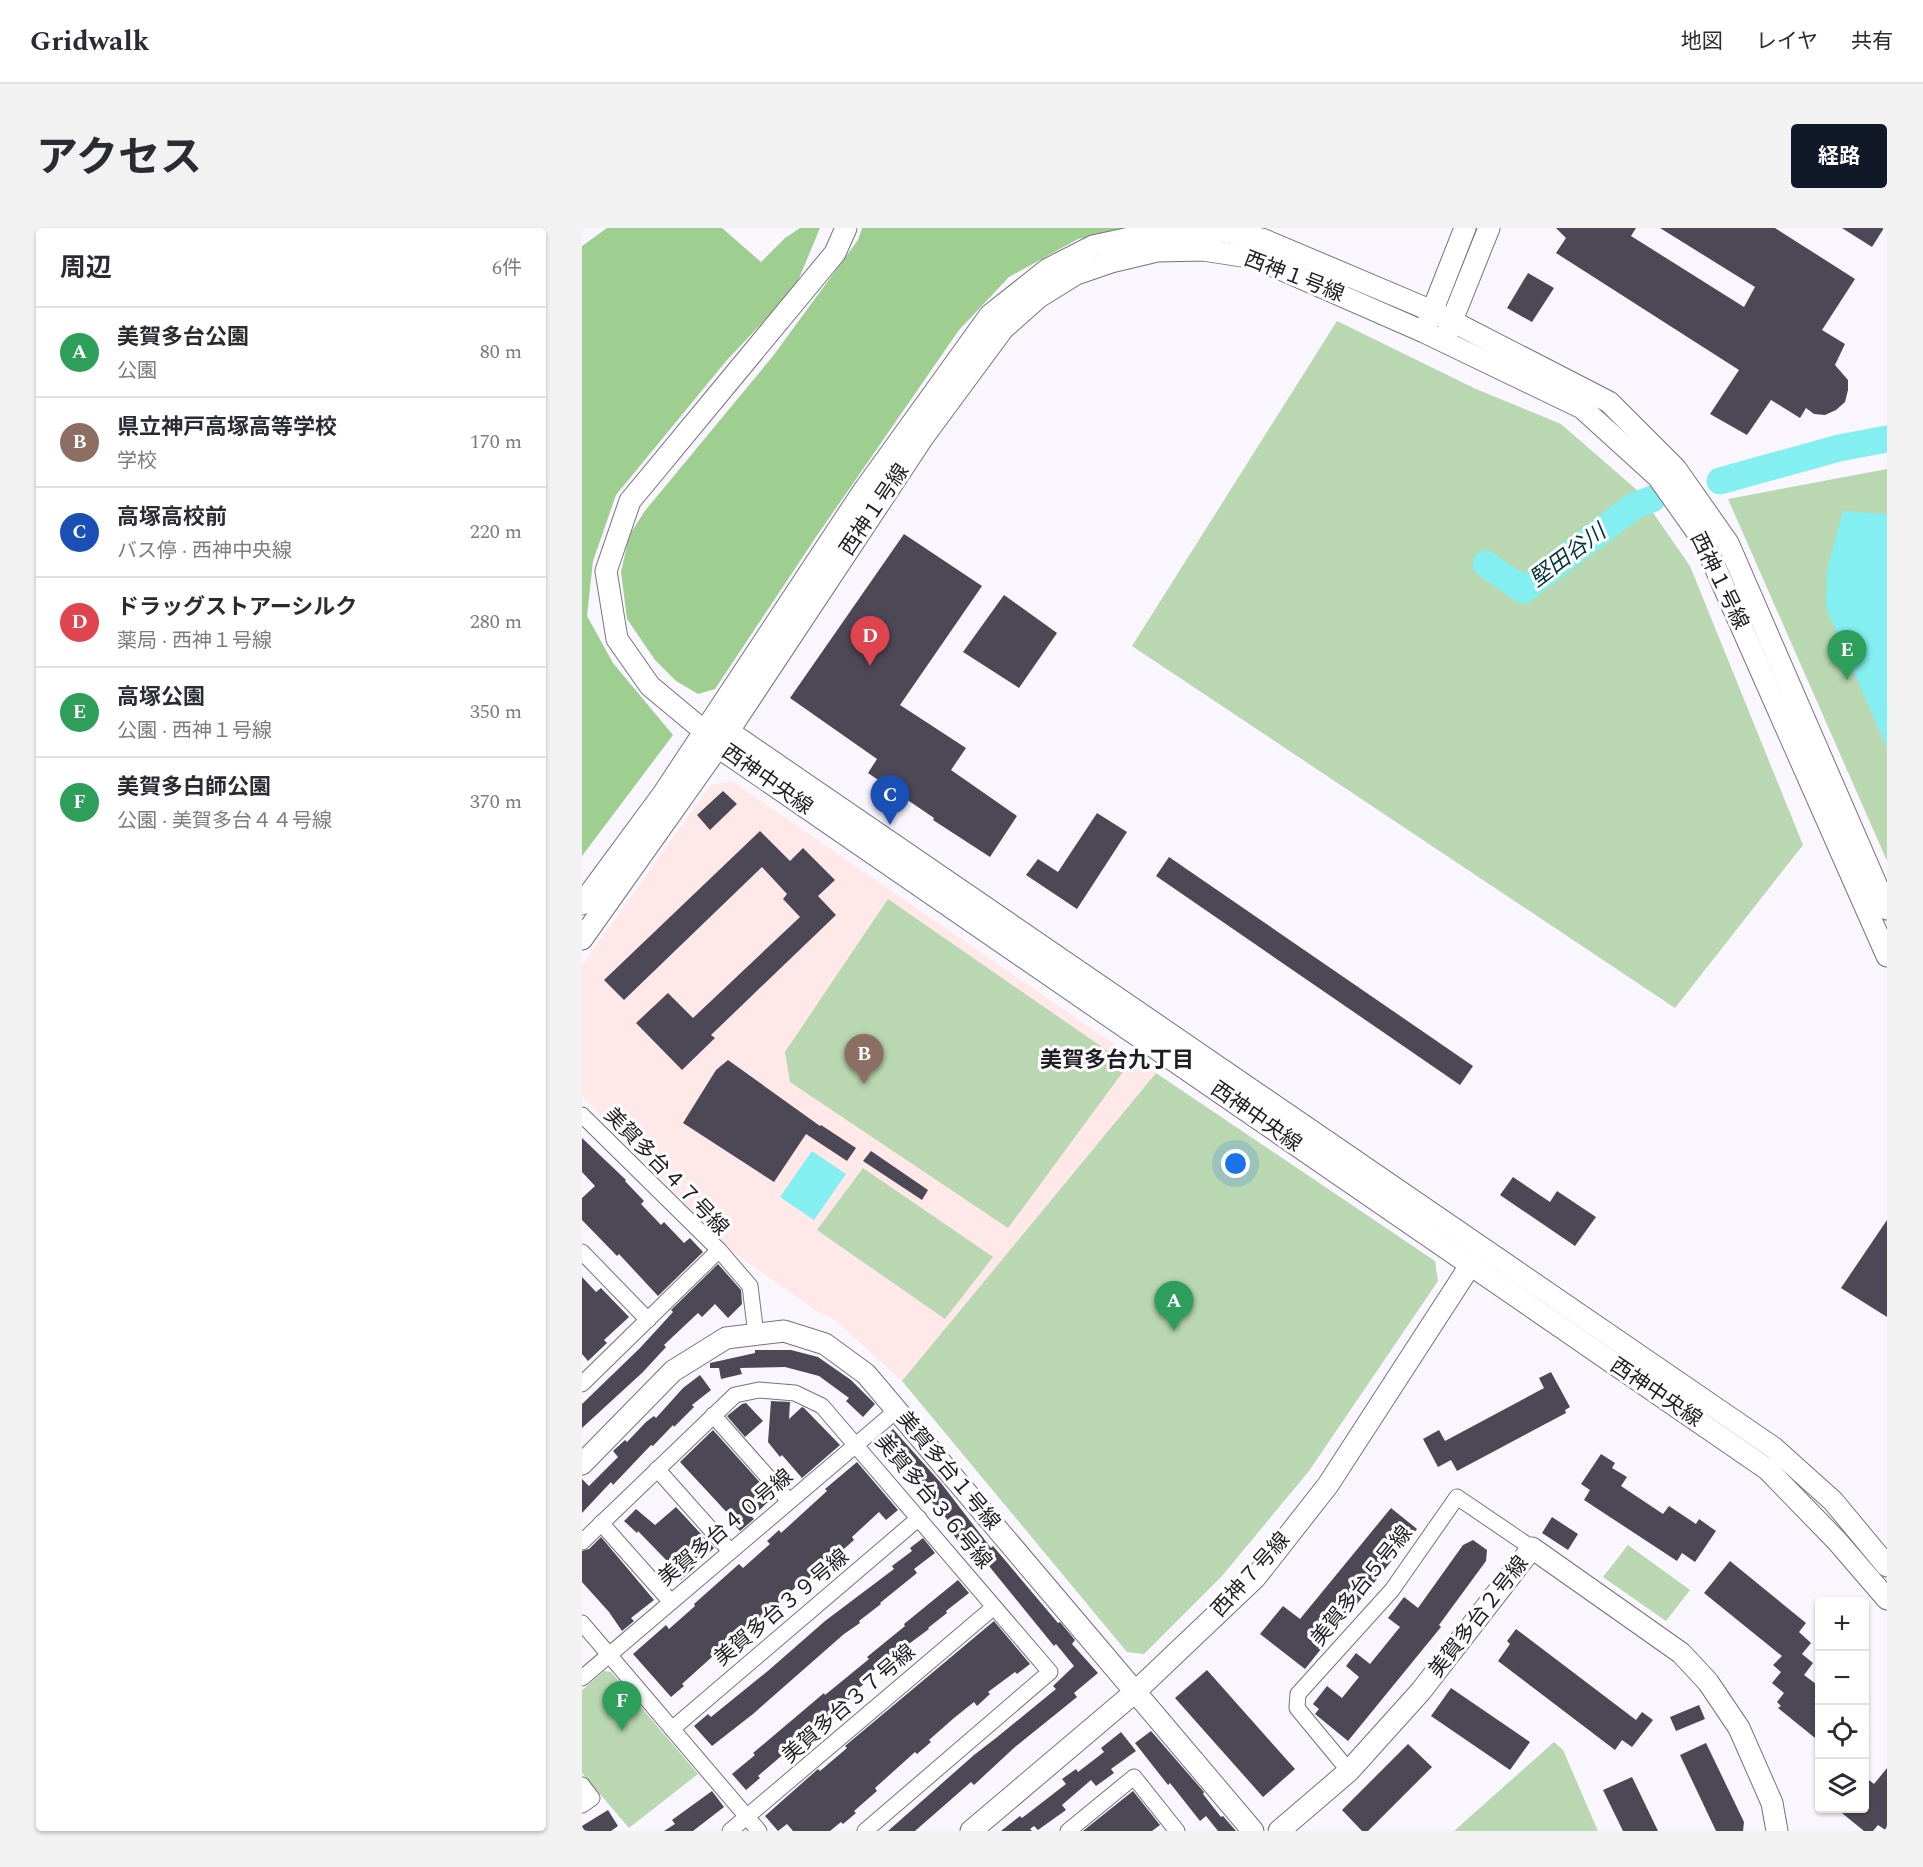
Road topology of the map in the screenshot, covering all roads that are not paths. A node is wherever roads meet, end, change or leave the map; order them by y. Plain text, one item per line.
1 (846, 228) edge
2 (1465, 228) edge
3 (1489, 228) edge
4 (1432, 311) junction
5 (1451, 321) junction
6 (1424, 332) junction
7 (1443, 342) junction
8 (717, 736) junction
9 (582, 904) edge
10 (1887, 909) edge
11 (582, 939) edge
12 (1887, 956) edge
13 (582, 1115) edge
14 (1482, 1246) junction
15 (718, 1250) junction
16 (582, 1252) edge
17 (1470, 1265) junction
18 (648, 1320) junction
19 (756, 1335) junction
20 (582, 1383) edge
21 (897, 1410) junction
22 (713, 1414) junction
23 (857, 1444) junction
24 (582, 1464) edge
25 (657, 1469) junction
26 (789, 1501) junction
27 (919, 1518) junction
28 (601, 1523) junction
29 (582, 1542) edge
30 (1532, 1548) junction
31 (730, 1551) junction
32 (1887, 1566) edge
33 (1887, 1599) edge
34 (670, 1602) junction
35 (994, 1607) junction
36 (582, 1623) edge
37 (608, 1654) junction
38 (582, 1678) edge
39 (1135, 1692) junction
40 (672, 1729) junction
41 (1349, 1771) junction
42 (582, 1785) edge
43 (582, 1805) edge
44 (747, 1818) junction
45 (1175, 1830) edge
46 (730, 1831) edge
47 (759, 1831) edge
48 (865, 1831) edge
49 (971, 1831) edge
50 (1068, 1831) edge
51 (1253, 1831) edge
52 (1279, 1831) edge
53 (1777, 1831) edge

1 - 8 street
2 - 4 street
3 - 5 street
4 - 5 street, 西神１号線
4 - 6 street
4 - 8 street, 西神１号線
5 - 7 street
5 - 10 street, 西神１号線
6 - 7 street, 西神１号線
6 - 8 street, 西神１号線
7 - 12 street, 西神１号線
8 - 9 street, 西神１号線
8 - 11 street, 西神１号線
8 - 14 street, 西神中央線
8 - 17 street, 西神中央線
13 - 15 street, 美賀多台４７号線
14 - 17 street, 西神７号線
14 - 32 street, 西神中央線
15 - 18 street, 美賀多台４７号線
15 - 19 street
16 - 18 street
17 - 33 street, 西神中央線
17 - 39 street, 西神７号線
18 - 20 street, 美賀多台４７号線
19 - 21 street, 美賀多台１号線
19 - 24 street, 美賀多台１号線
21 - 23 street, 美賀多台４０号線
21 - 39 street, 美賀多台１号線
22 - 23 street, 美賀多台３６号線
22 - 25 street, 美賀多台３６号線
22 - 26 street
23 - 26 street, 美賀多台４０号線
23 - 27 street, 美賀多台３６号線
25 - 28 street, 美賀多台３６号線
25 - 31 street
26 - 31 street, 美賀多台４０号線
27 - 35 street, 美賀多台３６号線
27 - 40 street, 美賀多台３９号線
28 - 29 street, 美賀多台３６号線
28 - 34 street
30 - 41 street, 美賀多台２号線
30 - 41 street, 美賀多台５号線
30 - 53 street, 美賀多台２号線
31 - 34 street, 美賀多台４０号線
34 - 37 street, 美賀多台４０号線
35 - 44 street, 美賀多台３７号線
35 - 48 street, 美賀多台３６号線
36 - 37 street
37 - 38 street, 美賀多台４０号線
37 - 40 street
39 - 49 street, 西神７号線
39 - 51 street, 美賀多台１号線
40 - 44 street
41 - 52 street, 美賀多台２号線
42 - 43 street
44 - 46 street, 美賀多台３７号線
44 - 47 street
45 - 50 street

